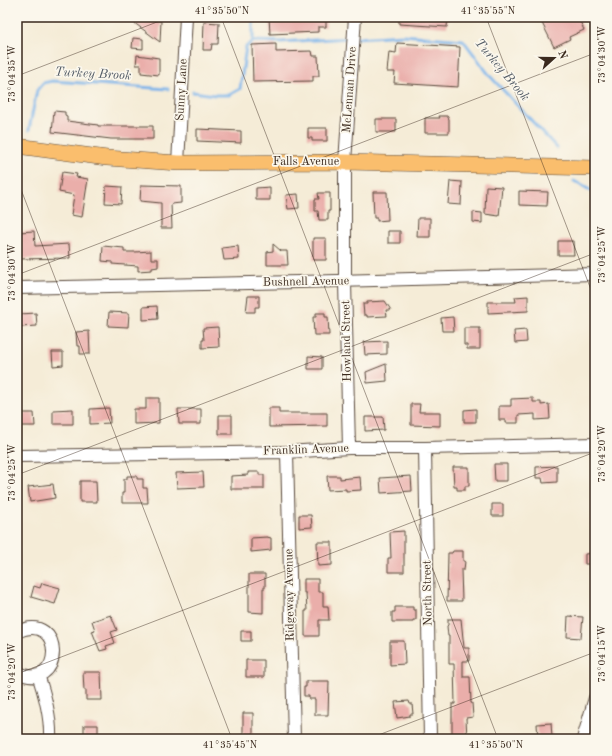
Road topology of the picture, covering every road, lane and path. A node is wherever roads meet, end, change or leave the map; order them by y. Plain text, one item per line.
1 (186, 17) edge
2 (355, 17) edge
3 (17, 146) edge
4 (345, 162) junction
5 (178, 163) junction
6 (595, 168) edge
7 (595, 274) edge
8 (345, 282) junction
9 (17, 288) edge
10 (595, 444) edge
11 (349, 448) junction
12 (425, 448) junction
13 (287, 452) junction
14 (17, 456) edge
15 (17, 632) edge
16 (17, 672) edge
17 (38, 675) junction
18 (595, 698) edge
19 (50, 739) edge
20 (294, 739) edge
21 (430, 739) edge
22 (583, 739) edge

1 - 5 street, Sunny Lane
2 - 4 street, McLennan Drive
3 - 5 main road, Falls Avenue
4 - 5 main road, Falls Avenue
4 - 6 main road, Falls Avenue
4 - 8 street, Howland Street
7 - 8 street, Bushnell Avenue
8 - 9 street, Bushnell Avenue
8 - 11 street, Howland Street
10 - 12 street, Franklin Avenue
11 - 12 street, Franklin Avenue
11 - 13 street, Franklin Avenue
12 - 21 street, North Street
13 - 14 street, Franklin Avenue
13 - 20 street, Ridgeway Avenue
15 - 17 street
16 - 17 street
17 - 19 street
18 - 22 street

